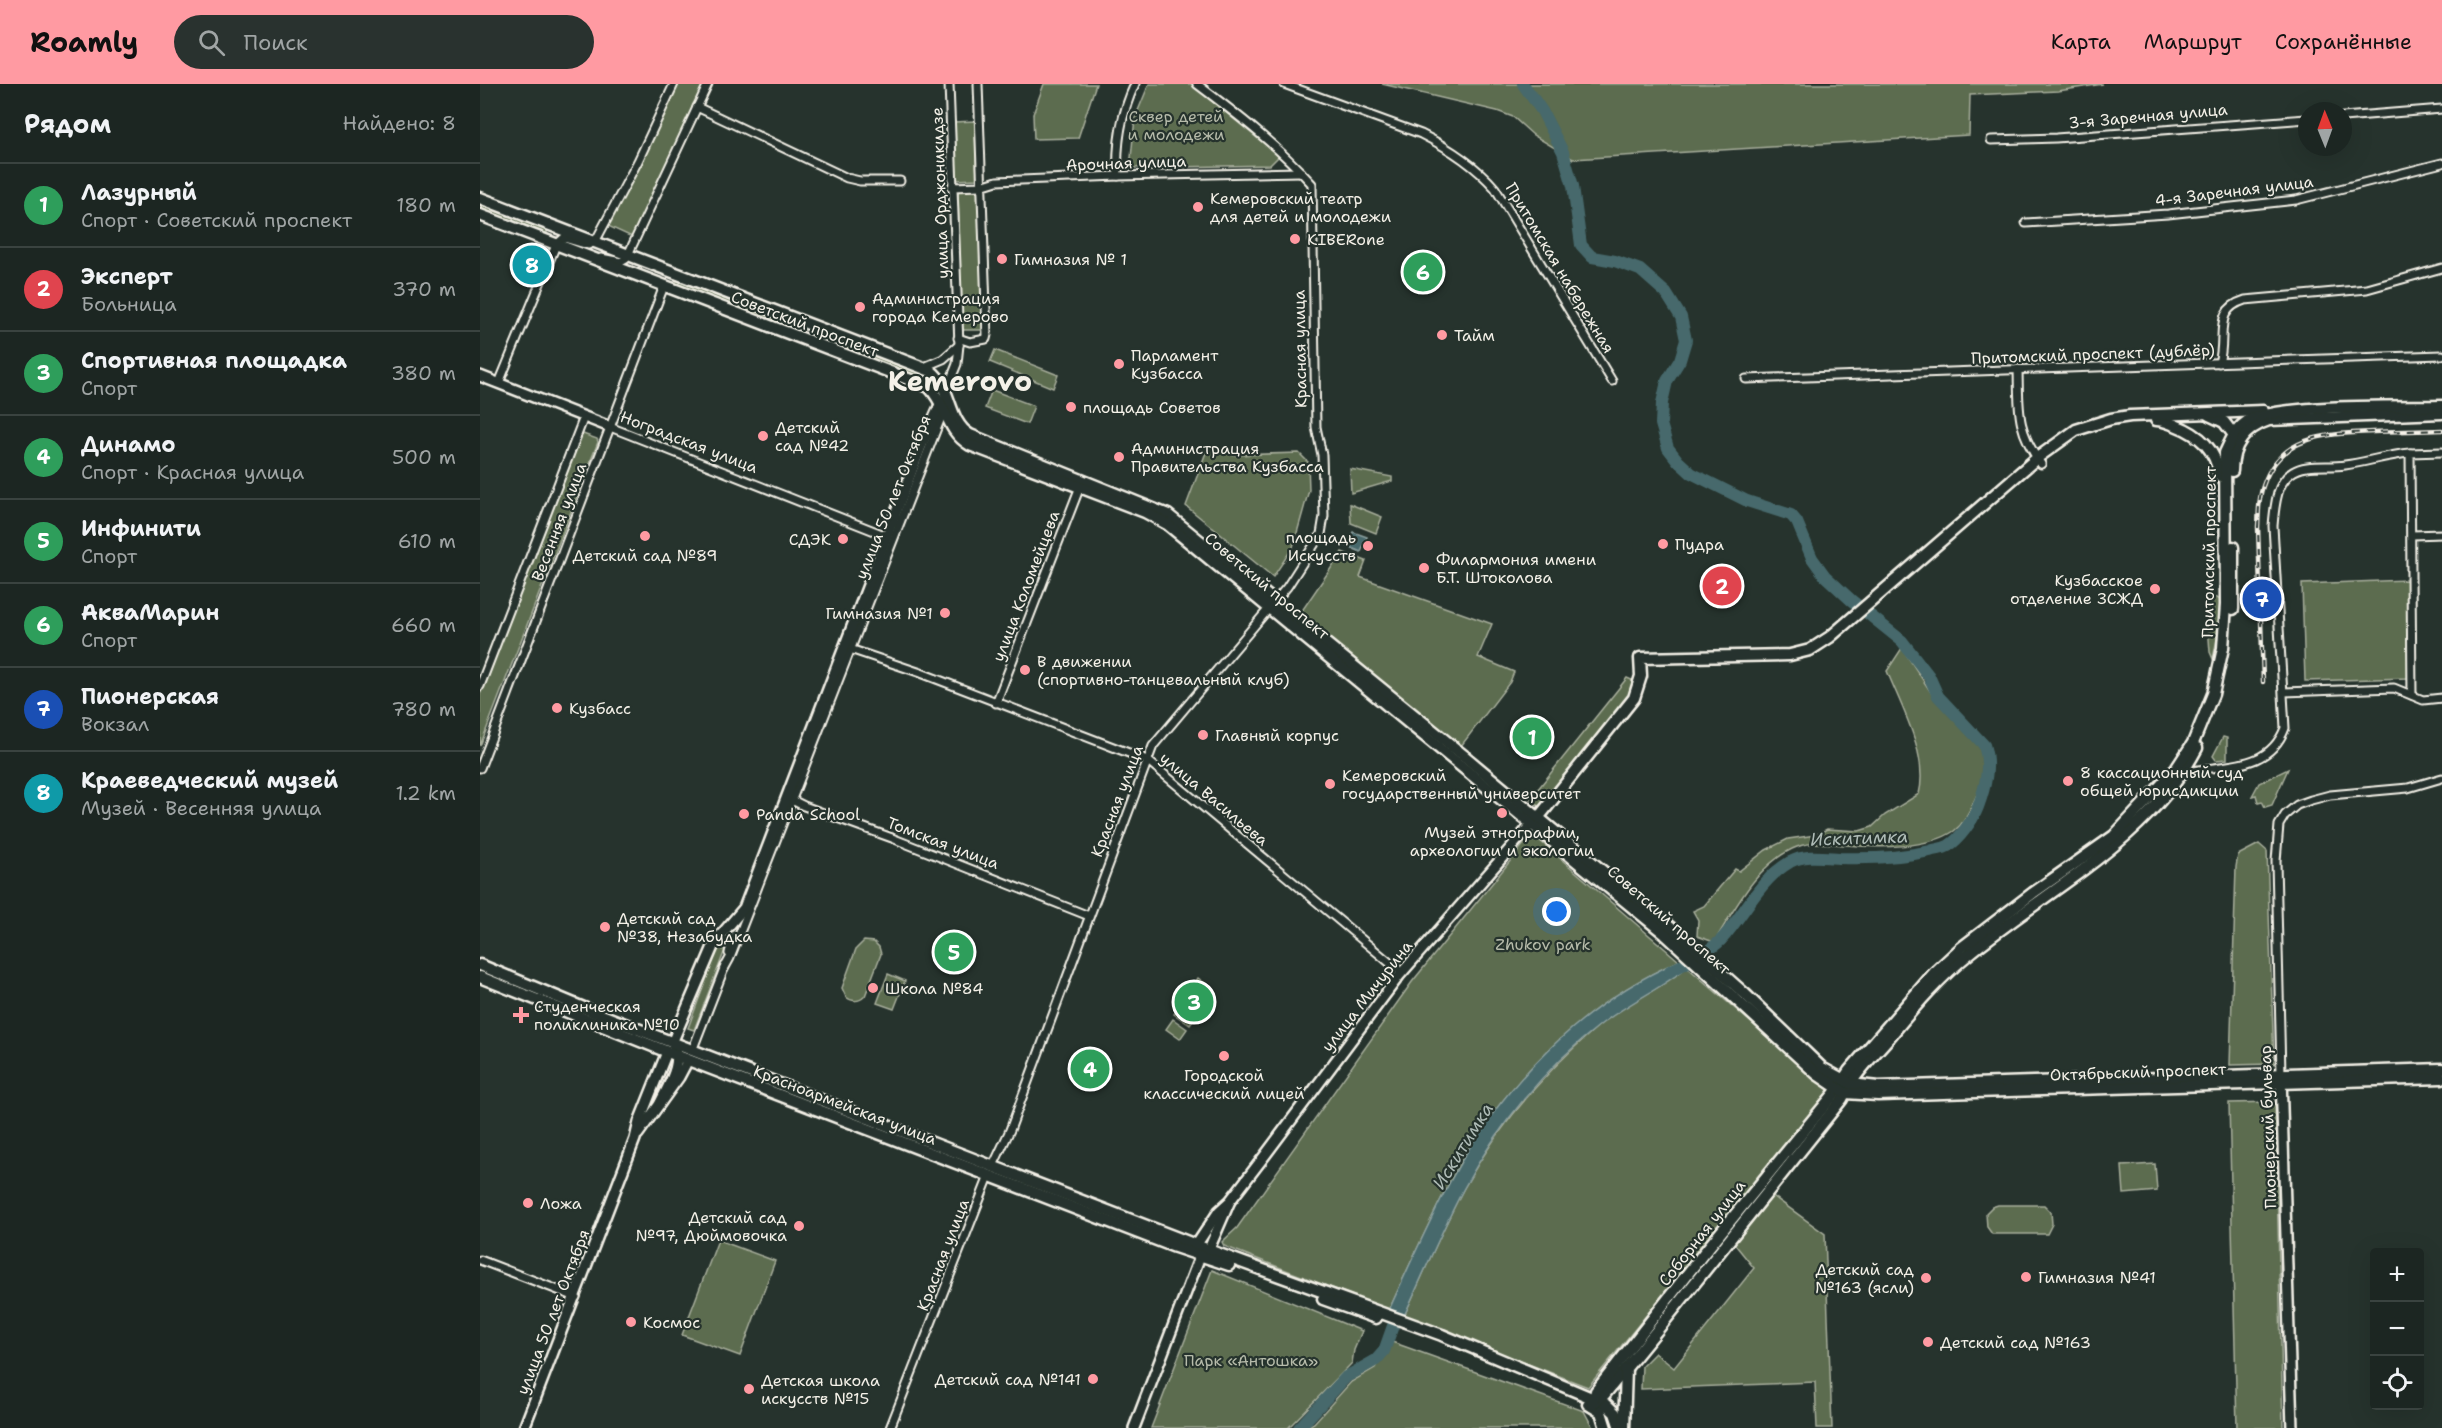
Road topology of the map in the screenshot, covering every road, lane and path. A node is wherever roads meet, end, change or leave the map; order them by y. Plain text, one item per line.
1 (674, 84) edge
2 (708, 84) edge
3 (949, 84) edge
4 (978, 84) edge
5 (1135, 84) edge
6 (1197, 84) edge
7 (1284, 84) edge
8 (697, 108) junction
9 (2442, 110) edge
10 (2352, 116) edge
11 (2298, 120) edge
12 (1991, 140) dead end
13 (2442, 163) edge
14 (1301, 172) junction
15 (1118, 176) junction
16 (900, 181) dead end
17 (981, 186) junction
18 (952, 187) junction
19 (480, 198) edge
20 (480, 215) edge
21 (2026, 223) dead end
22 (596, 242) junction
23 (556, 245) junction
24 (628, 255) junction
25 (594, 260) junction
26 (2442, 268) edge
27 (664, 286) junction
28 (799, 321) junction
29 (831, 333) junction
30 (793, 336) junction
31 (959, 341) junction
32 (826, 349) junction
33 (2442, 355) edge
34 (2219, 363) junction
35 (923, 367) junction
36 (2018, 369) junction
37 (480, 376) edge
38 (1746, 379) dead end
39 (1612, 381) dead end
40 (499, 383) junction
41 (945, 392) junction
42 (2442, 406) edge
43 (942, 407) junction
44 (2442, 413) edge
45 (2206, 414) junction
46 (2281, 414) junction
47 (584, 417) junction
48 (2255, 417) junction
49 (2219, 418) junction
50 (2161, 420) junction
51 (610, 427) junction
52 (2236, 439) junction
53 (2410, 453) junction
54 (2442, 453) edge
55 (2039, 461) junction
56 (1082, 483) junction
57 (2225, 496) junction
58 (2442, 534) edge
59 (2412, 535) junction
60 (887, 536) junction
61 (1273, 604) junction
62 (847, 648) junction
63 (480, 686) edge
64 (2284, 692) junction
65 (2412, 695) junction
66 (2442, 698) edge
67 (996, 703) junction
68 (1147, 760) junction
69 (480, 768) edge
70 (2182, 773) junction
71 (2442, 778) edge
72 (789, 798) junction
73 (1535, 820) junction
74 (1089, 916) junction
75 (715, 942) junction
76 (480, 965) edge
77 (724, 969) junction
78 (1402, 973) junction
79 (480, 976) edge
80 (679, 1052) junction
81 (2442, 1069) edge
82 (2442, 1078) edge
83 (2281, 1079) junction
84 (1844, 1086) junction
85 (635, 1139) junction
86 (991, 1171) junction
87 (1230, 1201) junction
88 (1197, 1244) junction
89 (1204, 1253) junction
90 (480, 1260) edge
91 (576, 1297) junction
92 (1626, 1368) junction
93 (1595, 1402) junction
94 (524, 1428) edge
95 (890, 1428) edge
96 (1134, 1428) edge
97 (1606, 1428) edge
98 (1622, 1428) edge
99 (2292, 1428) edge

1 - 22 street
2 - 8 street
3 - 18 street, улица Орджоникидзе
4 - 17 street
5 - 15 street
6 - 14 street
7 - 39 street, Притомская набережная
8 - 16 street
8 - 24 street
9 - 10 street
11 - 12 street, 3-я Заречная улица
13 - 21 street, 4-я Заречная улица
14 - 15 street, Арочная улица
14 - 61 street, Красная улица
15 - 17 street, Арочная улица
17 - 18 street, Арочная улица
17 - 31 street
18 - 31 street, улица Орджоникидзе
19 - 22 main road, Советский проспект
20 - 23 main road, Советский проспект
22 - 23 street, Советский проспект
22 - 24 main road, Советский проспект
23 - 25 main road, Советский проспект
23 - 40 street
24 - 25 street, Советский проспект
24 - 28 main road, Советский проспект
25 - 27 main road, Советский проспект
26 - 34 street
27 - 30 main road, Советский проспект
27 - 51 street, Весенняя улица
28 - 29 main road, Советский проспект
28 - 30 main road
29 - 32 main road
29 - 35 main road, Советский проспект
30 - 32 main road, Советский проспект
31 - 35 street
31 - 41 street, улица Орджоникидзе
32 - 43 main road, Советский проспект
33 - 34 street, Притомский проспект (дублёр)
34 - 36 street, Притомский проспект (дублёр)
35 - 41 main road, Советский проспект
36 - 38 street, Притомский проспект (дублёр)
36 - 55 street
37 - 40 street, Ноградская улица
40 - 47 street, Ноградская улица
41 - 43 street, улица 50 лет Октября
41 - 56 main road, Советский проспект
42 - 46 main road
43 - 56 main road, Советский проспект
43 - 60 street, улица 50 лет Октября
43 - 62 street, улица 50 лет Октября
44 - 46 main road
45 - 46 main road
45 - 49 main road
45 - 55 main road
46 - 48 main road
46 - 52 main road
47 - 51 street, Ноградская улица
47 - 63 street, Весенняя улица
48 - 49 main road
48 - 52 main road
49 - 50 main road
49 - 52 main road
50 - 55 main road
50 - 57 main road
51 - 60 street, Ноградская улица
51 - 69 street, Весенняя улица
52 - 57 main road, Притомский проспект
52 - 70 main road, Притомский проспект
53 - 54 street
53 - 59 street
53 - 64 street
55 - 73 main road
56 - 61 main road, Советский проспект
56 - 67 street, улица Коломейцева
57 - 84 main road, Притомский проспект
58 - 59 street
59 - 65 street
60 - 62 street, улица 50 лет Октября
61 - 68 street, Красная улица
61 - 73 main road, Советский проспект
62 - 67 street, улица Васильева
62 - 72 street, улица 50 лет Октября
64 - 65 street
64 - 70 street
65 - 66 street
67 - 68 street, улица Васильева
68 - 74 street, Красная улица
68 - 78 street, улица Васильева
70 - 84 main road, Притомский проспект
71 - 83 street, Пионерский бульвар
72 - 74 street, Томская улица
72 - 75 street, улица 50 лет Октября
72 - 77 street, улица 50 лет Октября
73 - 78 street, улица Мичурина
73 - 84 main road, Советский проспект
74 - 86 street, Красная улица
75 - 77 street, улица 50 лет Октября
75 - 80 street, улица 50 лет Октября
76 - 80 main road, Красноармейская улица
77 - 80 street, улица 50 лет Октября
78 - 87 street, улица Мичурина
79 - 80 main road, Красноармейская улица
80 - 85 street, улица 50 лет Октября
80 - 85 street, улица 50 лет Октября
80 - 86 main road, Красноармейская улица
81 - 83 main road, Октябрьский проспект
82 - 83 main road, Октябрьский проспект
83 - 84 main road, Октябрьский проспект
83 - 99 street, Пионерский бульвар
84 - 92 main road, Соборная улица
84 - 93 main road, Соборная улица
85 - 91 street, улица 50 лет Октября
86 - 88 main road, Красноармейская улица
86 - 89 main road, Красноармейская улица
86 - 95 street, Красная улица
87 - 88 street, улица Мичурина
87 - 89 street, улица Мичурина
88 - 89 main road
89 - 93 main road, Красноармейская улица
89 - 96 street, улица Мичурина
90 - 91 street
91 - 94 street, улица 50 лет Октября
92 - 93 main road, Соборная улица
92 - 98 main road
93 - 97 main road
93 - 98 main road

